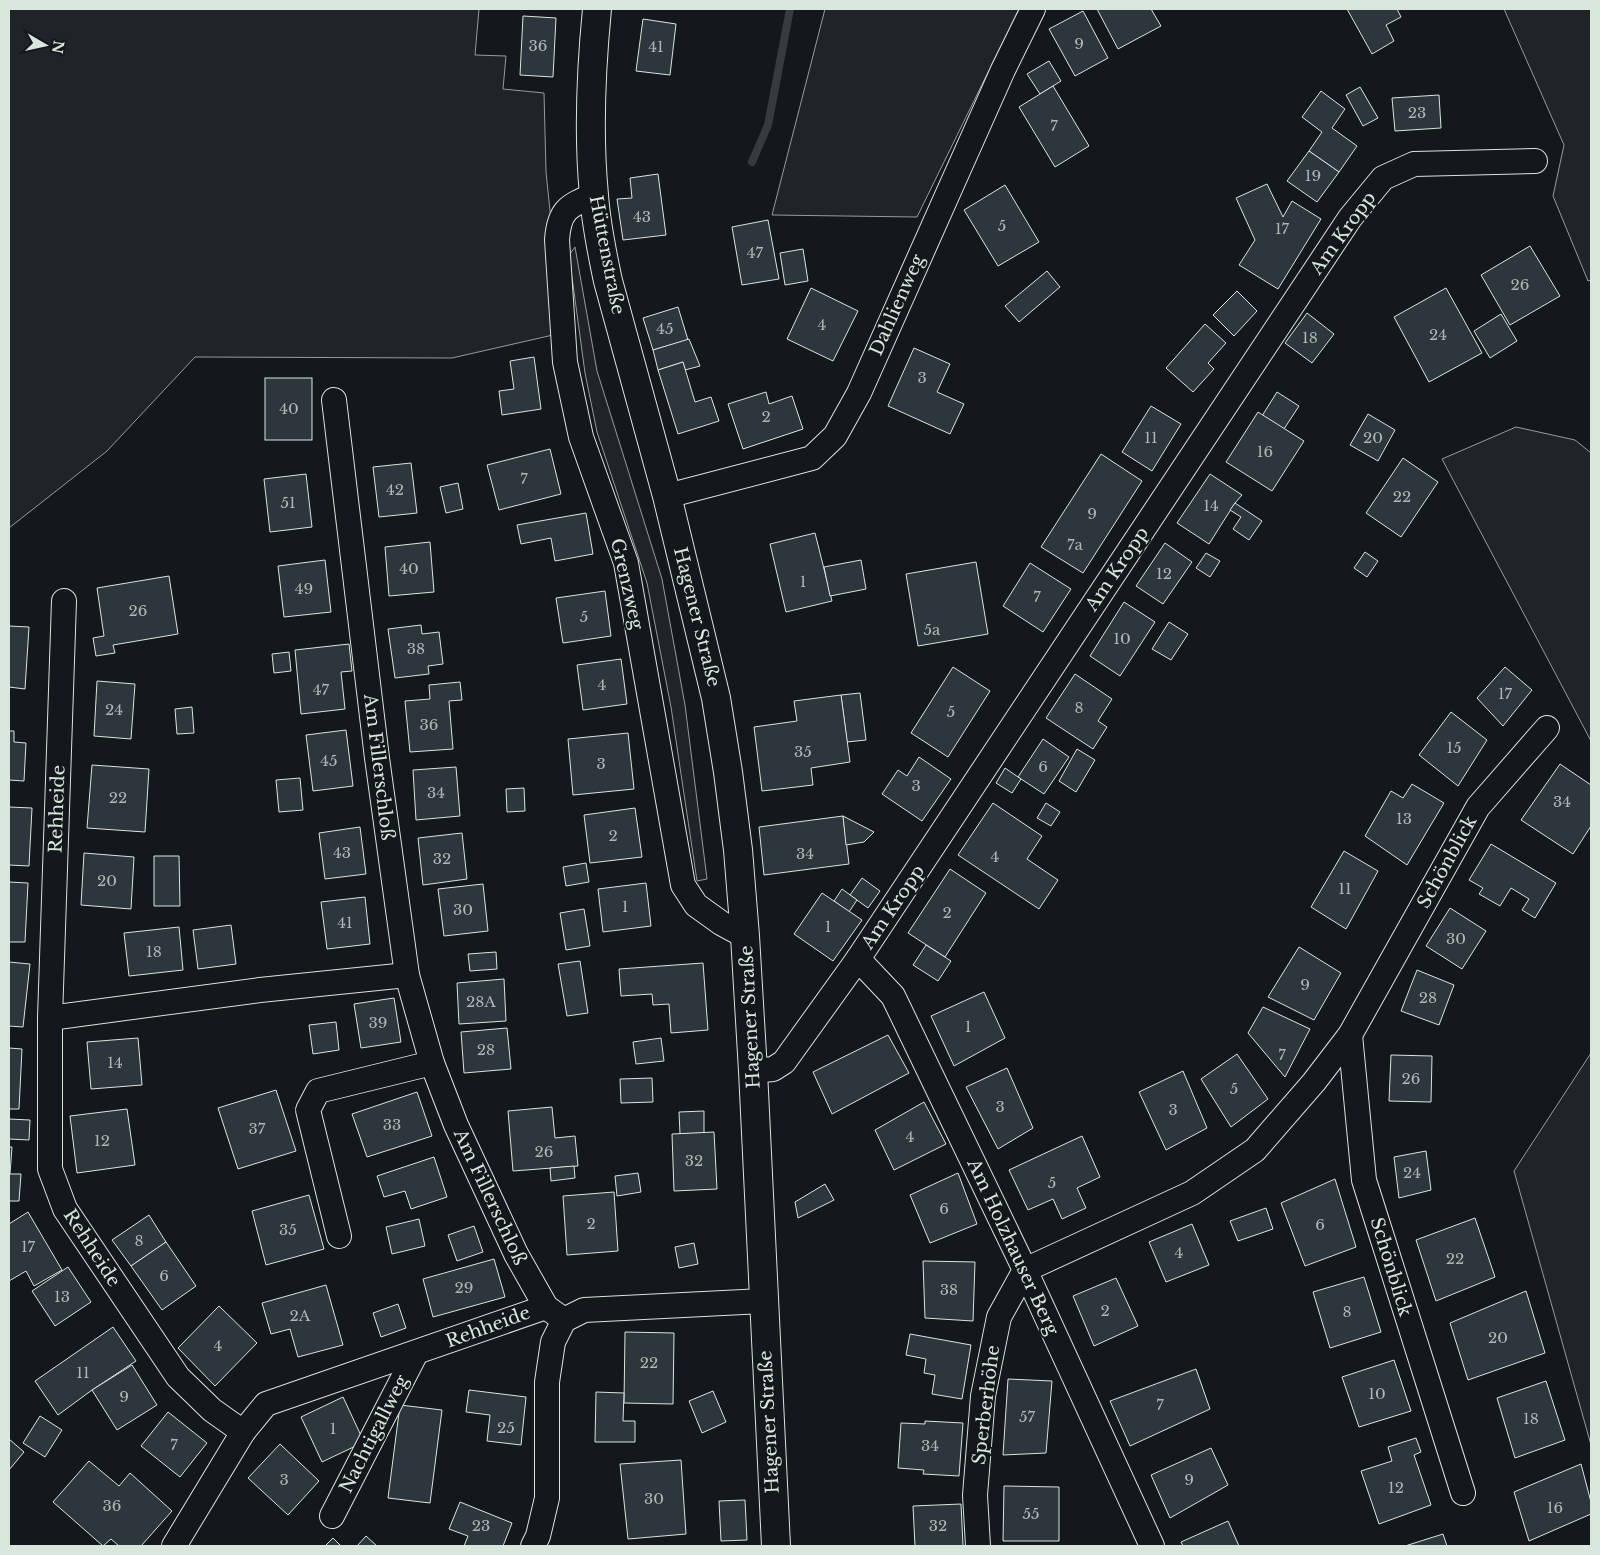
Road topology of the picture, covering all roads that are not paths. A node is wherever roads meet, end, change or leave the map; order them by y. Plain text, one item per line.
1 (597, 9) edge
2 (1034, 9) edge
3 (1535, 161) dead end
4 (594, 195) junction
5 (334, 400) dead end
6 (667, 496) junction
7 (64, 600) dead end
8 (1546, 728) dead end
9 (745, 936) junction
10 (858, 959) junction
11 (407, 975) junction
12 (50, 1018) junction
13 (1350, 1035) junction
14 (432, 1063) junction
15 (753, 1071) junction
16 (339, 1236) dead end
17 (1025, 1270) junction
18 (763, 1302) junction
19 (555, 1313) junction
20 (416, 1353) junction
21 (243, 1432) junction
22 (1462, 1493) dead end
23 (332, 1516) dead end
24 (174, 1546) edge
25 (533, 1546) edge
26 (776, 1546) edge
27 (978, 1546) edge
28 (1152, 1546) edge

1 - 4 main road, Hüttenstraße
2 - 6 street, Dahlienweg
3 - 10 street, Am Kropp
4 - 6 main road, Hüttenstraße
4 - 9 street, Grenzweg
5 - 11 street, Am Fillerschloß
6 - 9 main road, Hagener Straße
7 - 12 street, Rehheide
8 - 13 street, Schönblick
9 - 15 main road, Hagener Straße
10 - 15 street, Am Kropp
10 - 17 street, Am Holzhauser Berg
11 - 12 street
11 - 14 street, Am Fillerschloß
12 - 21 street, Rehheide
13 - 17 street, Schönblick
13 - 22 street, Schönblick
14 - 16 street
14 - 19 street, Am Fillerschloß
15 - 18 main road, Hagener Straße
17 - 27 street, Sperberhöhe
17 - 28 street, Am Holzhauser Berg
18 - 19 street
18 - 26 main road, Hagener Straße
19 - 20 street, Rehheide
19 - 25 street
20 - 21 street, Rehheide
20 - 23 street, Nachtigallweg
21 - 24 street, Rehheide

